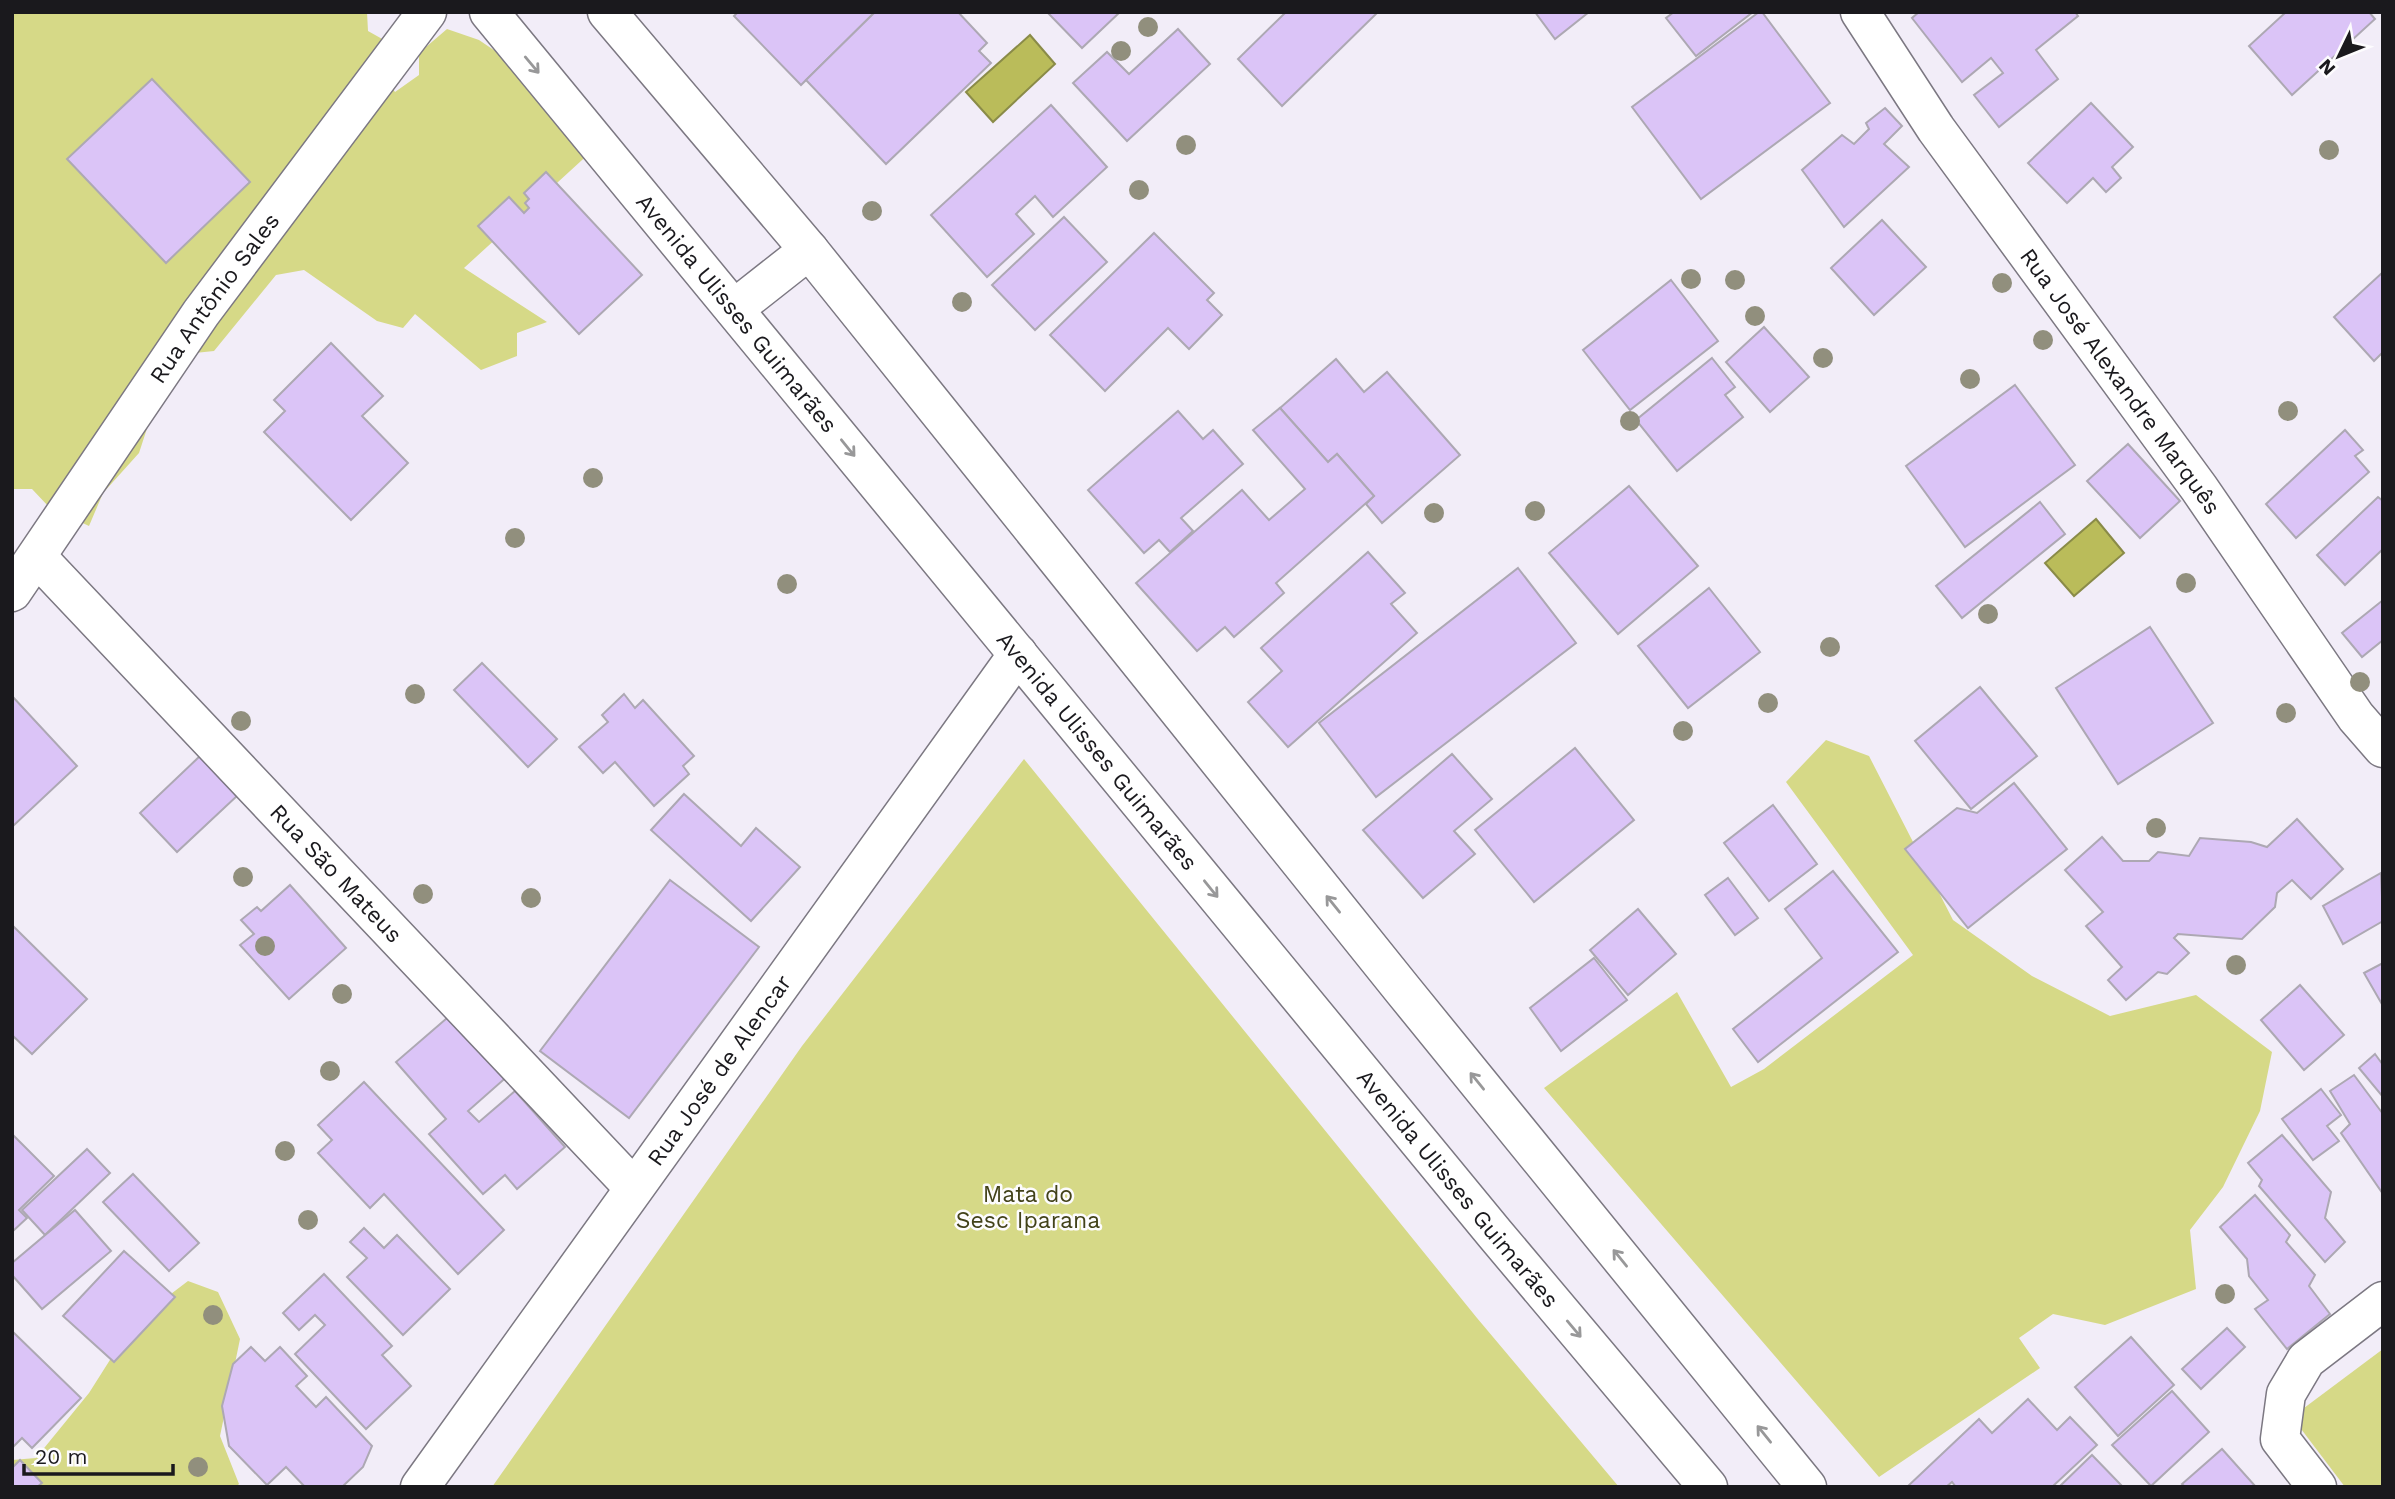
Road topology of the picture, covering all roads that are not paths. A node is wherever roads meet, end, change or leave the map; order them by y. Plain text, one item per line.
1 (427, 12) edge
2 (489, 12) edge
3 (607, 12) edge
4 (1860, 12) edge
5 (809, 250) junction
6 (734, 309) junction
7 (38, 558) junction
8 (12, 592) edge
9 (1018, 654) junction
10 (2383, 748) edge
11 (634, 1188) junction
12 (2383, 1301) edge
13 (420, 1487) edge
14 (1708, 1487) edge
15 (1807, 1487) edge
16 (2317, 1487) edge

1 - 7 main road, Rua Antônio Sales
2 -> 6 main road, Avenida Ulisses Guimarães
3 - 5 main road
4 - 10 main road, Rua José Alexandre Marquês
5 - 6 main road
15 -> 5 main road
6 -> 9 main road, Avenida Ulisses Guimarães
7 - 8 main road, Rua Antônio Sales
7 - 11 main road, Rua São Mateus
9 - 11 main road, Rua José de Alencar
9 -> 14 main road, Avenida Ulisses Guimarães
11 - 13 main road, Rua José de Alencar
12 - 16 main road

